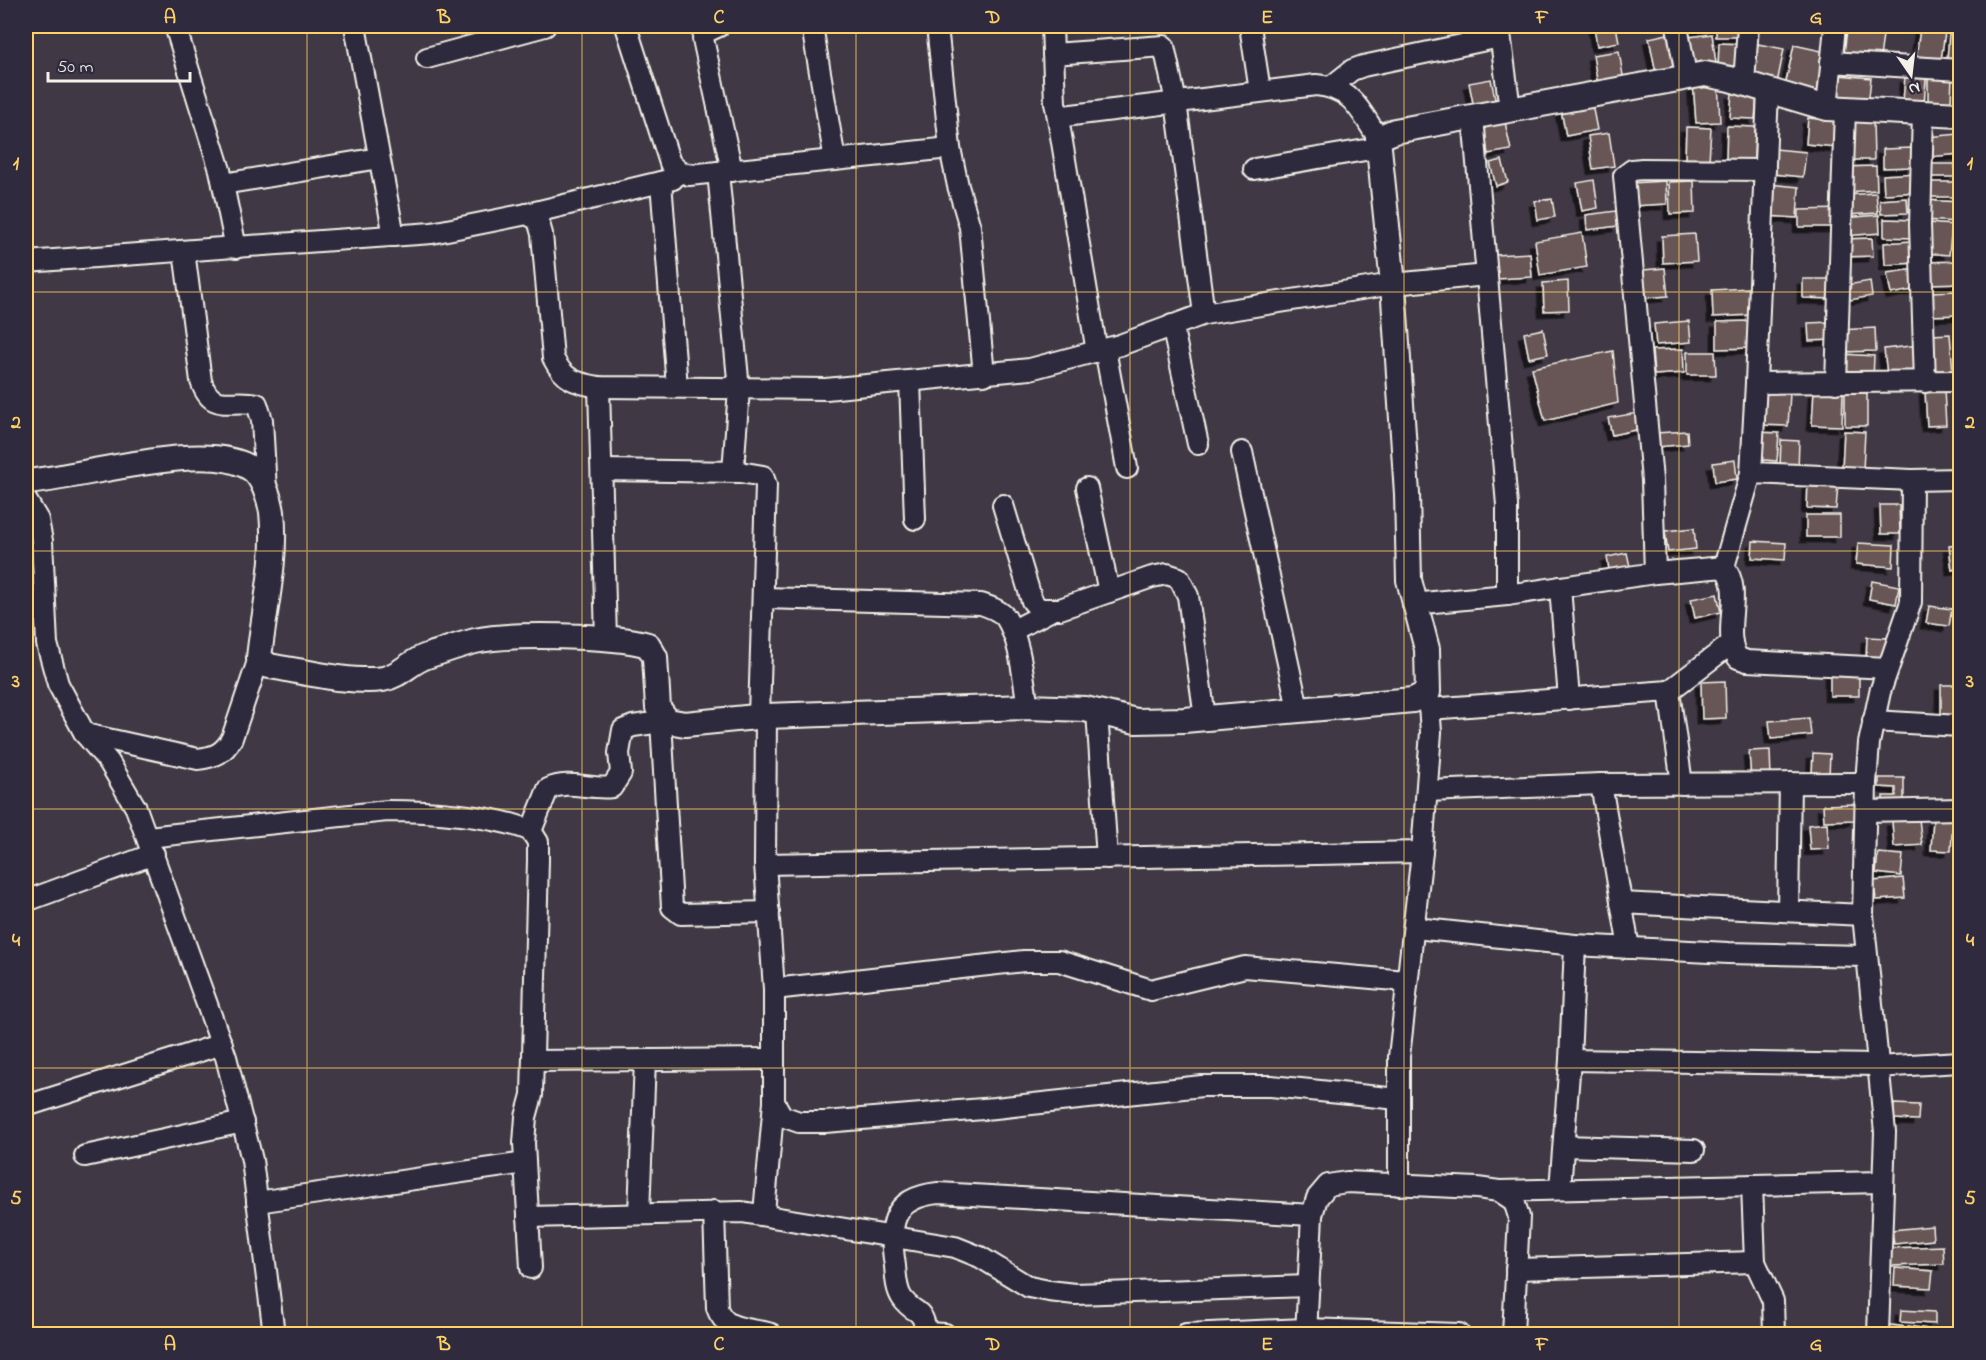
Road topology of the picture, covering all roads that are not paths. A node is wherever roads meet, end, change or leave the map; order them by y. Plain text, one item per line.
1 (175, 26) edge
2 (355, 26) edge
3 (544, 26) edge
4 (626, 26) edge
5 (718, 26) edge
6 (812, 26) edge
7 (937, 26) edge
8 (1052, 26) edge
9 (1250, 26) edge
10 (1677, 26) edge
11 (1748, 26) edge
12 (1835, 26) edge
13 (1499, 31) edge
14 (1053, 54) junction
15 (427, 58) dead end
16 (1831, 62) junction
17 (1960, 70) edge
18 (1686, 75) junction
19 (1744, 83) junction
20 (1332, 86) junction
21 (1768, 90) junction
22 (1260, 91) junction
23 (1176, 102) junction
24 (1510, 109) junction
25 (1836, 109) junction
26 (1058, 112) junction
27 (1923, 112) junction
28 (1960, 115) edge
29 (1473, 117) junction
30 (1378, 143) junction
31 (950, 148) junction
32 (379, 158) junction
33 (835, 160) junction
34 (1254, 169) dead end
35 (1765, 170) junction
36 (725, 172) junction
37 (689, 175) junction
38 (662, 182) junction
39 (223, 184) junction
40 (527, 214) junction
41 (394, 236) junction
42 (236, 248) junction
43 (184, 252) junction
44 (26, 262) edge
45 (1487, 275) junction
46 (1393, 284) junction
47 (1204, 314) junction
48 (1172, 325) junction
49 (1101, 350) junction
50 (984, 375) junction
51 (910, 381) junction
52 (1960, 381) edge
53 (1925, 382) junction
54 (1756, 383) junction
55 (1836, 383) junction
56 (600, 387) junction
57 (677, 387) junction
58 (739, 389) junction
59 (1198, 444) dead end
60 (1242, 452) dead end
61 (1127, 468) dead end
62 (602, 470) junction
63 (733, 472) junction
64 (1751, 473) junction
65 (1960, 478) edge
66 (1912, 480) junction
67 (26, 482) edge
68 (1087, 488) dead end
69 (266, 490) junction
70 (26, 500) edge
71 (1003, 505) dead end
72 (915, 519) dead end
73 (1724, 567) junction
74 (1655, 573) junction
75 (1560, 587) junction
76 (1108, 592) junction
77 (1507, 594) junction
78 (763, 598) junction
79 (1413, 604) junction
80 (1050, 611) junction
81 (1012, 631) junction
82 (606, 639) junction
83 (1732, 643) junction
84 (259, 658) junction
85 (1888, 668) junction
86 (1669, 691) junction
87 (1569, 699) junction
88 (1429, 700) junction
89 (1028, 707) junction
90 (1298, 709) junction
91 (1097, 712) junction
92 (763, 716) junction
93 (1205, 718) junction
94 (664, 721) junction
95 (1873, 722) junction
96 (1960, 726) edge
97 (85, 734) junction
98 (1790, 783) junction
99 (1866, 783) junction
100 (1601, 784) junction
101 (1682, 784) junction
102 (1427, 791) junction
103 (1960, 809) edge
104 (1867, 811) junction
105 (531, 831) junction
106 (151, 845) junction
107 (1422, 852) junction
108 (1107, 858) junction
109 (765, 864) junction
110 (26, 901) edge
111 (1621, 903) junction
112 (769, 912) junction
113 (1788, 912) junction
114 (1863, 915) junction
115 (1415, 928) junction
116 (1575, 945) junction
117 (1629, 948) junction
118 (1865, 956) junction
119 (1406, 981) junction
120 (774, 988) junction
121 (222, 1044) junction
122 (774, 1059) junction
123 (645, 1060) junction
124 (1570, 1060) junction
125 (533, 1061) junction
126 (1960, 1062) edge
127 (1877, 1066) junction
128 (1398, 1099) junction
129 (774, 1102) junction
130 (26, 1106) edge
131 (243, 1122) junction
132 (1564, 1146) junction
133 (1694, 1150) dead end
134 (85, 1156) dead end
135 (525, 1163) junction
136 (1882, 1182) junction
137 (1400, 1185) junction
138 (1752, 1185) junction
139 (1560, 1190) junction
140 (1499, 1191) junction
141 (257, 1202) junction
142 (714, 1210) junction
143 (639, 1213) junction
144 (764, 1214) junction
145 (1312, 1215) junction
146 (528, 1217) junction
147 (891, 1236) junction
148 (1755, 1262) junction
149 (531, 1268) dead end
150 (1516, 1269) junction
151 (1309, 1287) junction
152 (1306, 1332) edge
153 (933, 1334) edge
154 (274, 1335) edge
155 (771, 1335) edge
156 (1186, 1335) edge
157 (1459, 1335) edge
158 (1513, 1335) edge
159 (1774, 1335) edge
160 (1878, 1335) edge

1 - 39 street
2 - 32 street
3 - 15 street
4 - 37 street
5 - 36 street
6 - 33 street
7 - 31 street
8 - 14 street
9 - 22 street
10 - 18 street
11 - 19 street
12 - 16 street
13 - 20 street
13 - 24 street
14 - 23 street
14 - 26 street
16 - 17 street
16 - 25 street
18 - 19 street
18 - 24 street
19 - 21 street
20 - 22 street
20 - 30 street
21 - 25 street
21 - 35 street
22 - 23 street
23 - 26 street
23 - 47 street
24 - 29 street
25 - 27 street
25 - 55 street
26 - 49 street
27 - 28 street
27 - 53 street
29 - 30 street
29 - 45 street
30 - 34 street
30 - 46 street
31 - 33 street
31 - 50 street
32 - 39 street
32 - 41 street
33 - 36 street
35 - 54 street
35 - 74 street
36 - 37 street
36 - 58 street
37 - 38 street
38 - 40 street
38 - 57 street
39 - 42 street
40 - 41 street
40 - 56 street
41 - 42 street
42 - 43 street
43 - 44 street
43 - 69 street
45 - 46 street
45 - 77 street
46 - 47 street
46 - 79 street
47 - 48 street
48 - 49 street
48 - 59 street
49 - 50 street
49 - 61 street
50 - 51 street
51 - 58 street
51 - 72 street
52 - 53 street
53 - 55 street
54 - 55 street
54 - 64 street
56 - 57 street
56 - 62 street
57 - 58 street
58 - 63 street
60 - 90 street
62 - 63 street
62 - 82 street
63 - 78 street
64 - 66 street
64 - 73 street
65 - 66 street
66 - 85 street
67 - 69 street
68 - 76 street
69 - 84 street
70 - 97 street
71 - 80 street
73 - 74 street
73 - 83 street
74 - 75 street
75 - 77 street
75 - 87 street
76 - 80 street
76 - 93 street
77 - 79 street
78 - 81 street
78 - 92 street
79 - 88 street
80 - 81 street
81 - 89 street
82 - 84 street
82 - 94 street
83 - 85 street
83 - 86 street
84 - 97 street
85 - 95 street
86 - 87 street
86 - 101 street
87 - 88 street
88 - 90 street
88 - 102 street
89 - 91 street
89 - 92 street
90 - 93 street
91 - 93 street
91 - 108 street
92 - 94 street
92 - 109 street
94 - 105 street
94 - 112 street
95 - 96 street
95 - 99 street
97 - 106 street
98 - 99 street
98 - 101 street
98 - 113 street
99 - 104 street
100 - 101 street
100 - 102 street
100 - 111 street
102 - 107 street
103 - 104 street
104 - 114 street
105 - 106 street
105 - 125 street
106 - 110 street
106 - 121 street
107 - 108 street
107 - 115 street
108 - 109 street
109 - 112 street
111 - 113 street
111 - 117 street
112 - 120 street
113 - 114 street
114 - 118 street
115 - 116 street
115 - 119 street
116 - 117 street
116 - 124 street
117 - 118 street
118 - 127 street
119 - 120 street
119 - 128 street
120 - 122 street
121 - 130 street
121 - 131 street
122 - 123 street
122 - 129 street
123 - 125 street
123 - 143 street
124 - 127 street
124 - 132 street
125 - 135 street
126 - 127 street
127 - 136 street
128 - 129 street
128 - 137 street
129 - 144 street
131 - 134 street
131 - 141 street
132 - 133 street
132 - 139 street
135 - 141 street
135 - 146 street
136 - 138 street
136 - 160 street
137 - 140 street
137 - 145 street
138 - 139 street
138 - 148 street
139 - 140 street
140 - 150 street
141 - 154 street
142 - 143 street
142 - 144 street
142 - 155 street
143 - 146 street
144 - 147 street
145 - 147 street
145 - 151 street
146 - 149 street
147 - 151 street
147 - 153 street
148 - 150 street
148 - 159 street
150 - 158 street
151 - 152 street
152 - 156 street
152 - 157 street

